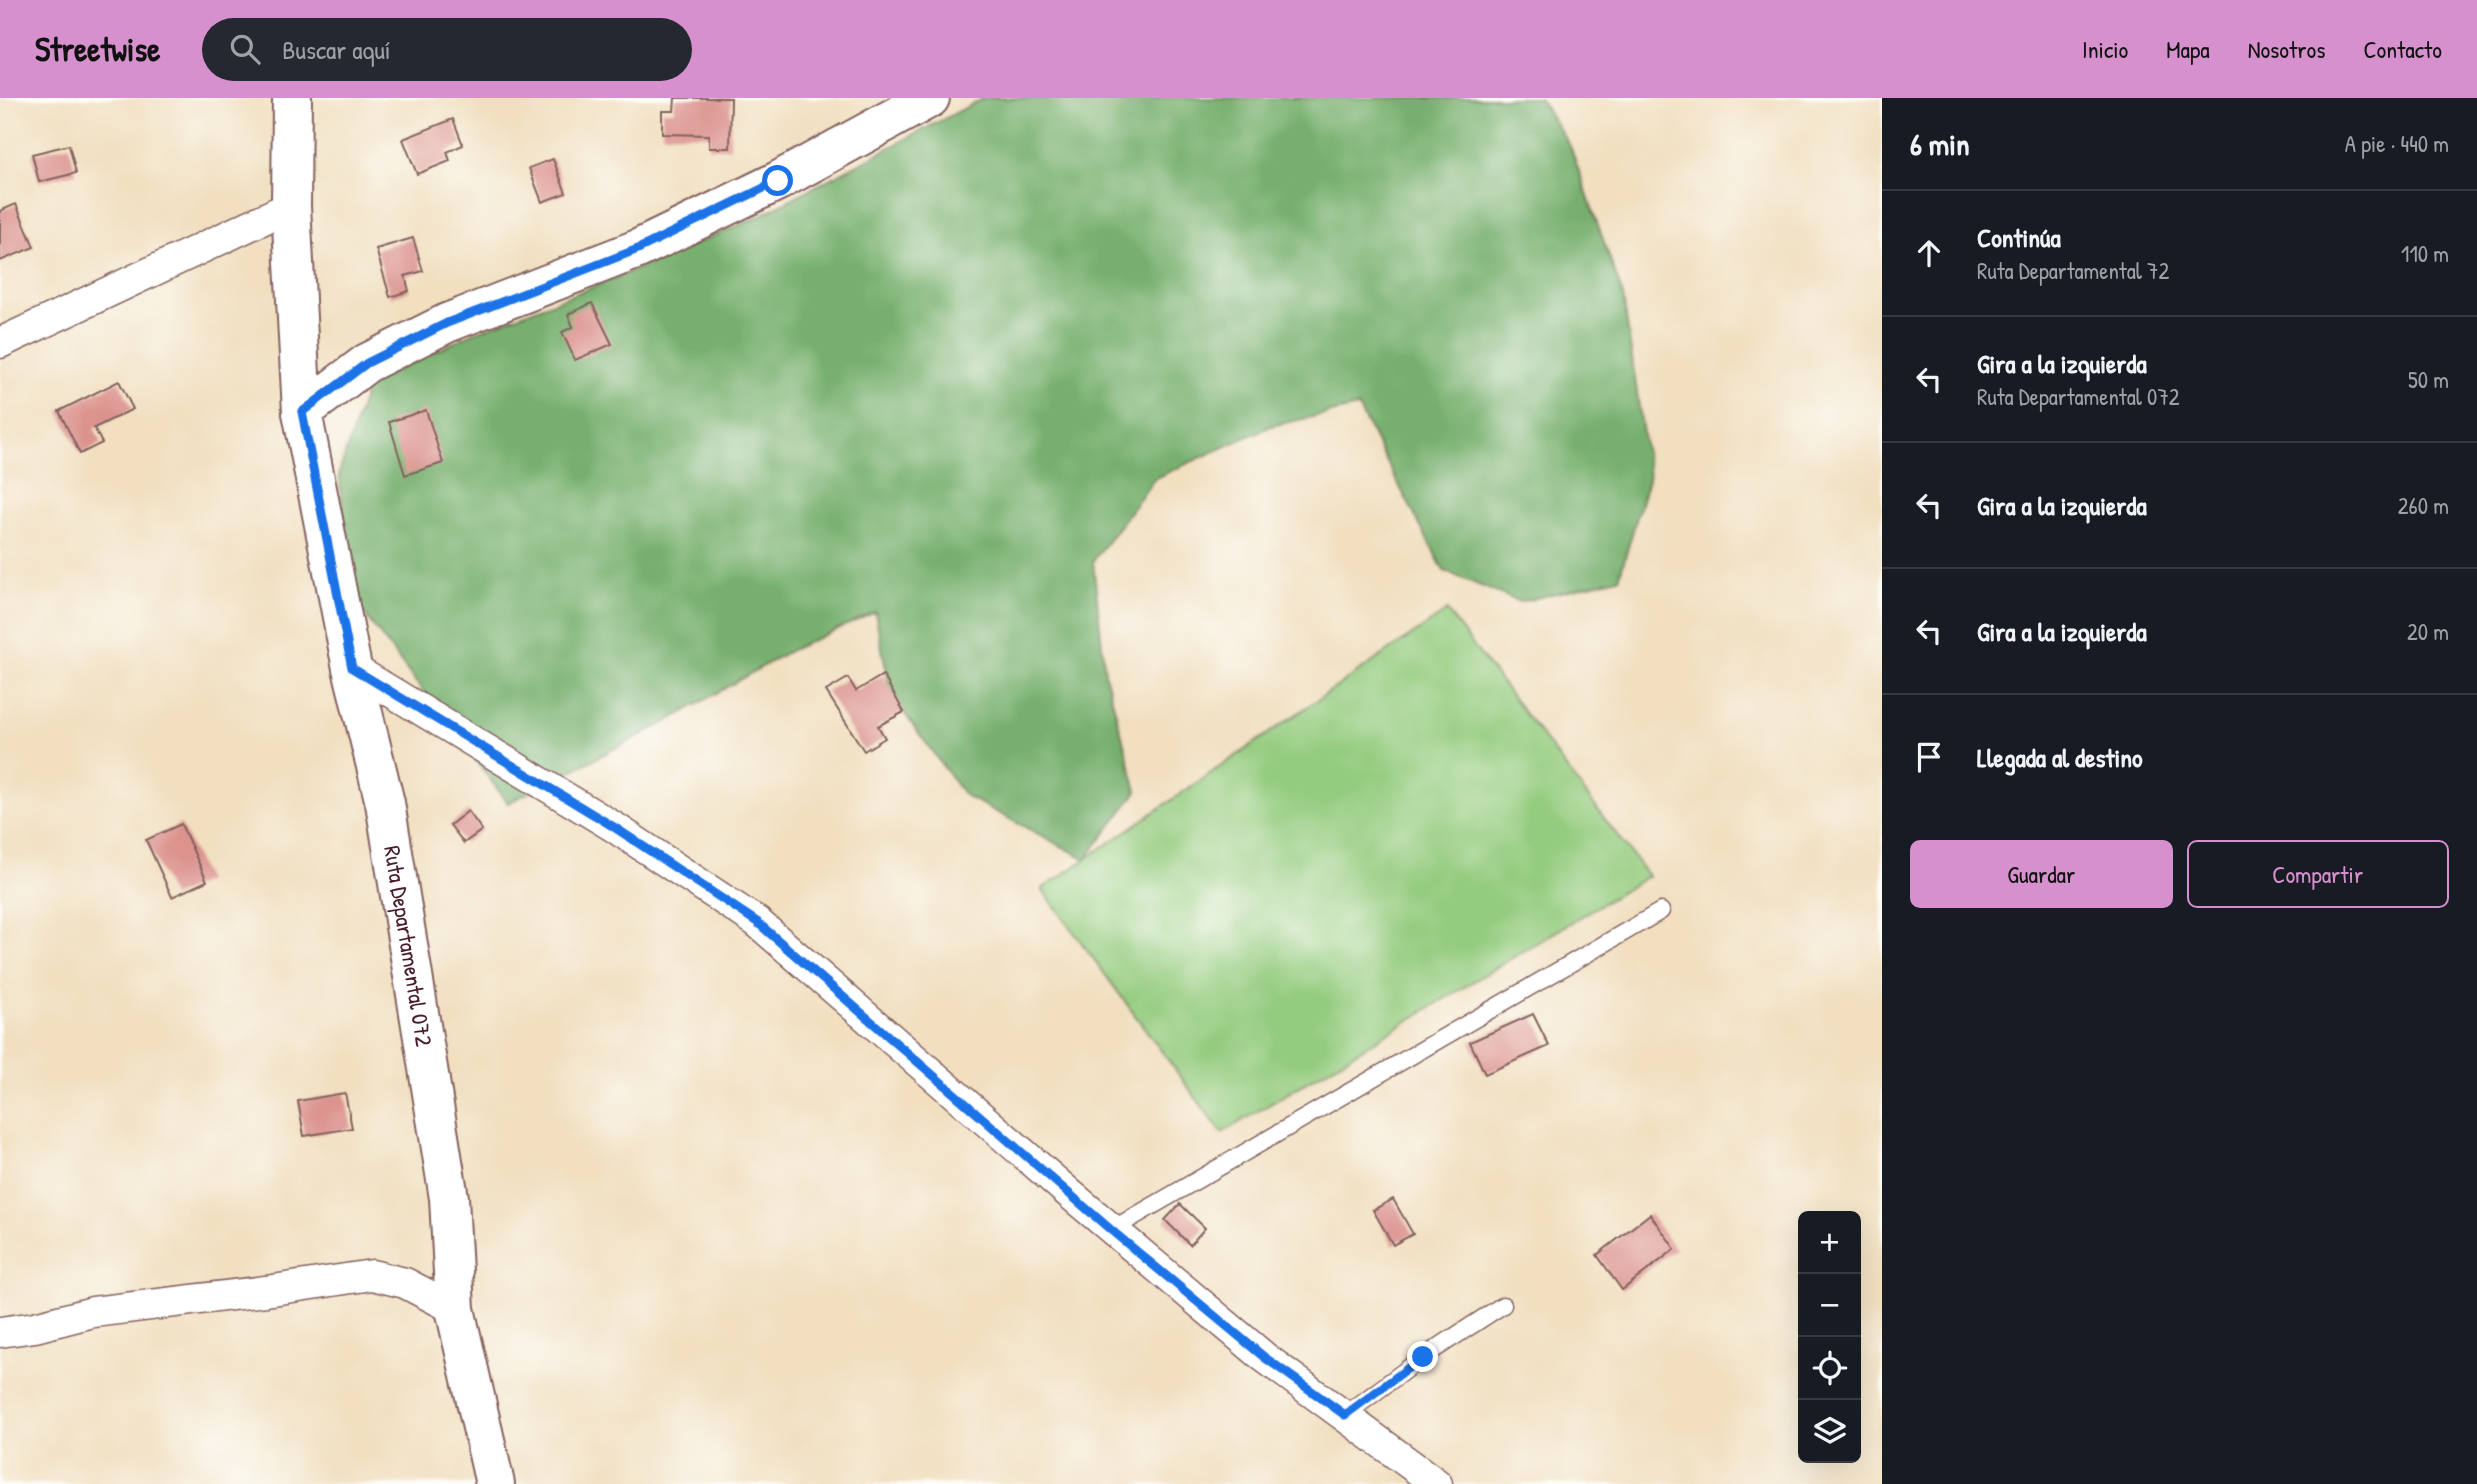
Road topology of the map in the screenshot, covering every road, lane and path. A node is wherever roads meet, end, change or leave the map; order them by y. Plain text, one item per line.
1 (292, 98) edge
2 (930, 98) edge
3 (291, 206) junction
4 (0, 343) edge
5 (302, 412) junction
6 (352, 668) junction
7 (1661, 911) dead end
8 (1111, 1230) junction
9 (1503, 1306) dead end
10 (456, 1310) junction
11 (0, 1332) edge
12 (1345, 1415) junction
13 (495, 1484) edge
14 (1437, 1484) edge

1 - 3 main road, Ruta Departamental 072
2 - 5 main road
3 - 4 street
3 - 5 main road, Ruta Departamental 072
5 - 6 main road, Ruta Departamental 072
6 - 8 street
6 - 10 main road, Ruta Departamental 072
7 - 8 lane
8 - 12 street
9 - 12 lane
10 - 11 street
10 - 13 main road, Ruta Departamental 072
12 - 14 street

